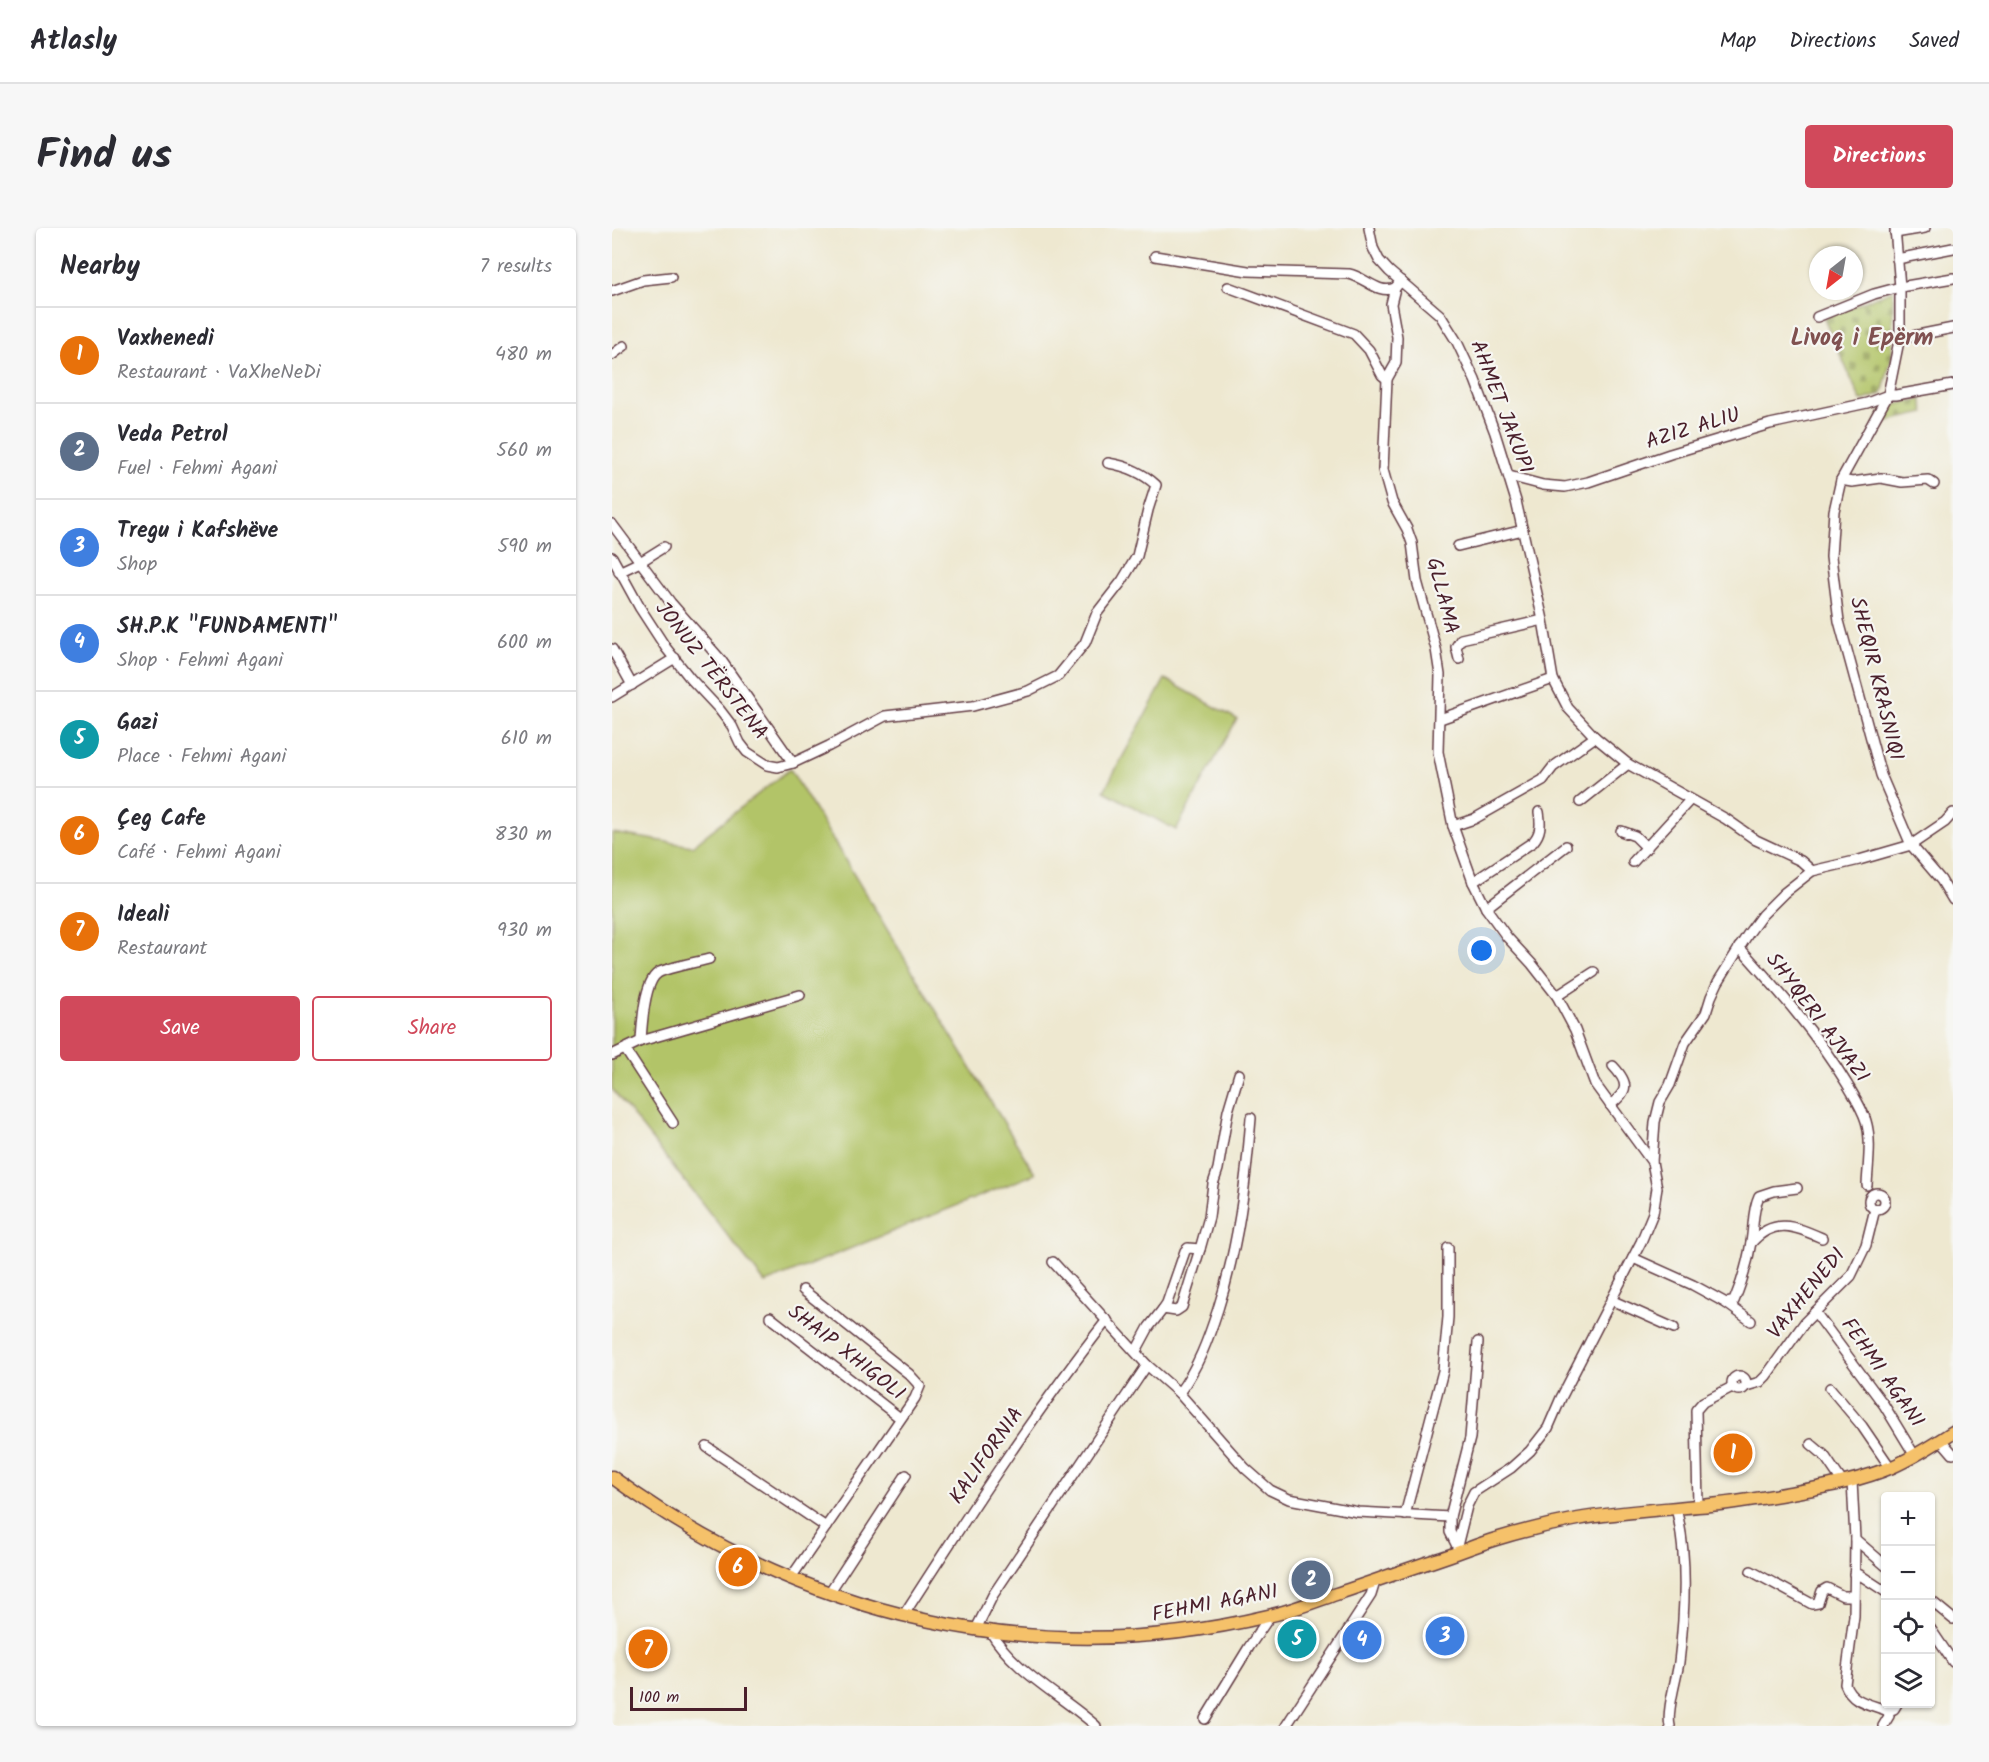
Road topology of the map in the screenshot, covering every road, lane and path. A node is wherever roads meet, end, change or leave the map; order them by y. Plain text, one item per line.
1 (1369, 228) edge
2 (1925, 228) edge
3 (1895, 231) edge
4 (1953, 248) edge
5 (1155, 256) dead end
6 (1897, 259) junction
7 (671, 277) dead end
8 (1953, 278) edge
9 (1398, 285) junction
10 (1228, 287) dead end
11 (1900, 287) junction
12 (612, 291) edge
13 (1817, 317) dead end
14 (1953, 328) edge
15 (1900, 336) junction
16 (624, 346) dead end
17 (612, 355) edge
18 (1387, 379) junction
19 (1953, 386) edge
20 (1888, 395) junction
21 (1108, 463) dead end
22 (1509, 476) junction
23 (1841, 480) junction
24 (1934, 484) dead end
25 (612, 524) edge
26 (1523, 530) junction
27 (1458, 546) dead end
28 (664, 547) dead end
29 (612, 557) edge
30 (640, 562) junction
31 (619, 572) junction
32 (1543, 620) junction
33 (612, 649) edge
34 (675, 658) junction
35 (1459, 659) dead end
36 (1553, 679) junction
37 (632, 685) junction
38 (612, 697) edge
39 (1440, 718) junction
40 (1595, 737) junction
41 (793, 763) junction
42 (1628, 764) junction
43 (1690, 800) junction
44 (1580, 802) dead end
45 (1539, 812) dead end
46 (1953, 813) edge
47 (1453, 826) junction
48 (1621, 831) dead end
49 (1911, 845) junction
50 (1566, 846) dead end
51 (1647, 848) junction
52 (1634, 862) dead end
53 (1812, 871) junction
54 (1473, 882) junction
55 (1953, 900) edge
56 (1486, 908) junction
57 (1739, 947) junction
58 (709, 959) dead end
59 (1594, 972) dead end
60 (800, 994) dead end
61 (1557, 996) junction
62 (640, 1041) junction
63 (625, 1049) junction
64 (612, 1055) edge
65 (1613, 1066) dead end
66 (1239, 1074) dead end
67 (1610, 1105) junction
68 (1251, 1118) dead end
69 (673, 1124) dead end
70 (1652, 1162) junction
71 (1867, 1185) dead end
72 (1797, 1188) dead end
73 (1875, 1209) dead end
74 (1822, 1238) dead end
75 (1751, 1243) junction
76 (1449, 1248) dead end
77 (1200, 1249) junction
78 (1633, 1258) junction
79 (1053, 1262) dead end
80 (803, 1290) dead end
81 (1611, 1300) junction
82 (1726, 1303) junction
83 (1163, 1309) junction
84 (1815, 1312) junction
85 (770, 1317) dead end
86 (1107, 1320) junction
87 (1751, 1321) dead end
88 (1674, 1328) dead end
89 (1478, 1342) dead end
90 (1136, 1351) junction
91 (1147, 1365) junction
92 (1830, 1388) dead end
93 (1179, 1393) junction
94 (900, 1418) junction
95 (1953, 1432) edge
96 (1941, 1440) junction
97 (1811, 1444) dead end
98 (707, 1447) dead end
99 (1953, 1454) edge
100 (1915, 1456) junction
101 (1890, 1467) junction
102 (906, 1475) dead end
103 (612, 1477) edge
104 (1847, 1482) junction
105 (1698, 1506) junction
106 (1676, 1508) junction
107 (1405, 1515) junction
108 (1450, 1517) junction
109 (826, 1527) junction
110 (1855, 1539) junction
111 (1458, 1549) junction
112 (1881, 1562) edge
113 (1751, 1571) dead end
114 (1854, 1574) junction
115 (790, 1580) junction
116 (1375, 1582) junction
117 (1881, 1589) edge
118 (829, 1593) junction
119 (1853, 1596) junction
120 (1935, 1604) edge
121 (903, 1616) junction
122 (1270, 1616) junction
123 (1953, 1619) edge
124 (976, 1629) junction
125 (990, 1631) junction
126 (1935, 1635) edge
127 (1953, 1662) edge
128 (1895, 1708) edge
129 (1888, 1711) junction
130 (1205, 1719) dead end
131 (1096, 1726) edge
132 (1286, 1726) edge
133 (1670, 1726) edge
134 (1883, 1726) edge

1 - 9 street, AHMET JAKUPI
2 - 3 street
3 - 6 street, SHEQIR KRASNIQI
4 - 6 street
5 - 9 street
6 - 11 street, SHEQIR KRASNIQI
7 - 12 street
8 - 11 street
9 - 18 street, GLLAMA
9 - 22 street, AHMET JAKUPI
10 - 18 street
11 - 13 street
11 - 15 street, SHEQIR KRASNIQI
14 - 15 street
15 - 20 street, SHEQIR KRASNIQI
16 - 17 street
18 - 39 street, GLLAMA
19 - 20 street, AZIZ ALIU
20 - 22 street, AZIZ ALIU
20 - 23 street, SHEQIR KRASNIQI
21 - 41 street, JONUZ TËRSTENA
22 - 26 street, AHMET JAKUPI
23 - 24 street
23 - 49 street, SHEQIR KRASNIQI
25 - 30 street
26 - 27 street
26 - 32 street, AHMET JAKUPI
28 - 30 street
29 - 31 street, JONUZ TËRSTENA
30 - 31 street
30 - 41 street
31 - 34 street, JONUZ TËRSTENA
32 - 35 street
32 - 36 street, AHMET JAKUPI
33 - 37 street
34 - 37 street
34 - 41 street, JONUZ TËRSTENA
36 - 39 street
36 - 40 street, AHMET JAKUPI
37 - 38 street
39 - 47 street, GLLAMA
40 - 42 street, AHMET JAKUPI
40 - 47 street
42 - 43 street, AHMET JAKUPI
42 - 44 street
43 - 51 street
43 - 53 street, AHMET JAKUPI
45 - 54 street
46 - 49 street, SHYQERI AJVAZI
47 - 54 street, GLLAMA
48 - 51 street
49 - 53 street, SHYQERI AJVAZI
49 - 55 street, SHEQIR KRASNIQI
50 - 56 street
51 - 52 street
53 - 57 street, SHYQERI AJVAZI
54 - 56 street, GLLAMA
56 - 61 street, GLLAMA
57 - 70 street, SHYQERI AJVAZI
57 - 71 street, SHYQERI AJVAZI
58 - 62 street
59 - 61 street
60 - 62 street
61 - 67 street, GLLAMA
62 - 63 street
63 - 64 street
63 - 69 street
65 - 67 street
66 - 77 street
67 - 70 street, GLLAMA
68 - 93 street
70 - 78 street, SHYQERI AJVAZI
72 - 75 street
73 - 84 street, VAXHENEDI
74 - 75 street
75 - 82 street
76 - 107 street
77 - 83 street
77 - 83 street
78 - 81 street, SHYQERI AJVAZI
78 - 82 street
79 - 86 street
80 - 94 street, SHAIP XHIGOLI
81 - 88 street
81 - 111 street, SHYQERI AJVAZI
82 - 87 street
83 - 90 street
84 - 100 street, FEHMI AGANI
84 - 105 street, VAXHENEDI
85 - 94 street, SHAIP XHIGOLI
86 - 90 street
86 - 121 street, KALIFORNIA
89 - 108 street
90 - 91 street
91 - 93 street
91 - 124 street
92 - 101 street
93 - 107 street
94 - 109 street, SHAIP XHIGOLI
95 - 96 main road, FEHMI AGANI
96 - 99 street, FEHMI AGANI
96 - 100 main road, FEHMI AGANI
97 - 104 street
98 - 109 street
100 - 101 main road, FEHMI AGANI
101 - 104 main road, FEHMI AGANI
102 - 118 street
103 - 115 main road, FEHMI AGANI
104 - 105 main road, FEHMI AGANI
104 - 110 street
105 - 106 main road, FEHMI AGANI
106 - 111 main road, FEHMI AGANI
106 - 133 street
107 - 108 street
108 - 111 street
109 - 115 street, SHAIP XHIGOLI
110 - 112 street
110 - 114 street
111 - 116 main road, FEHMI AGANI
113 - 119 street
114 - 117 street
114 - 119 street
115 - 118 main road, FEHMI AGANI
116 - 122 main road, FEHMI AGANI
116 - 132 street
118 - 121 main road, FEHMI AGANI
119 - 129 street
120 - 123 street
121 - 124 main road, FEHMI AGANI
122 - 125 main road, FEHMI AGANI
122 - 130 street
124 - 125 main road, FEHMI AGANI
125 - 131 street
126 - 127 street
128 - 129 street
129 - 134 street

